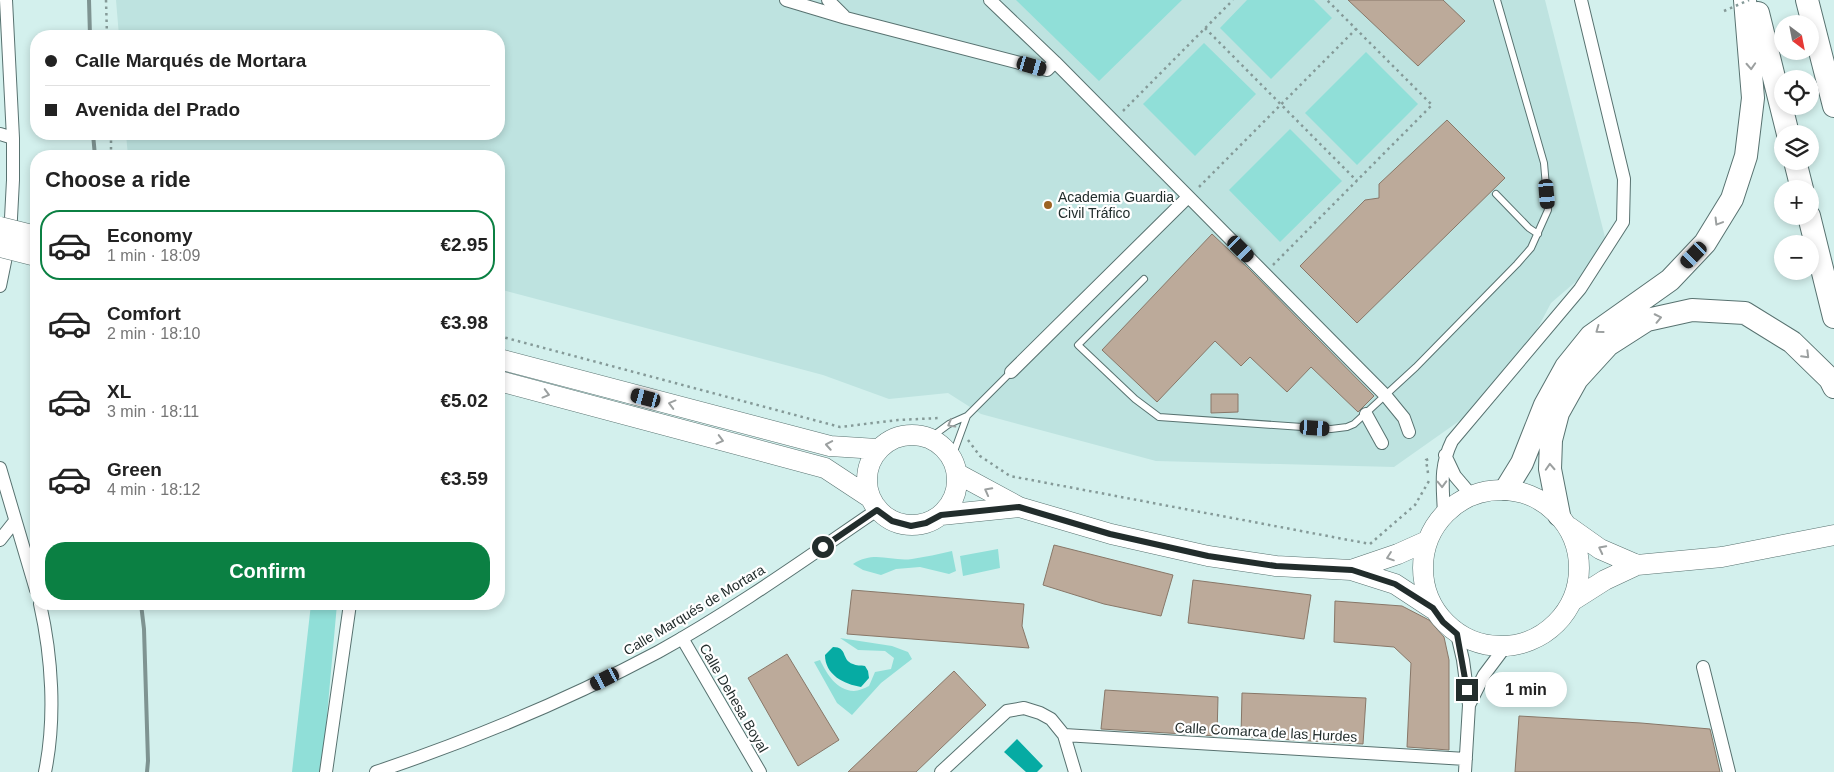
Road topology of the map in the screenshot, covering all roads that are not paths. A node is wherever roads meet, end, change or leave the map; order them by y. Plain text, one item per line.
1 (6, 0) edge
2 (786, 0) edge
3 (828, 0) edge
4 (990, 0) edge
5 (1497, 0) edge
6 (1581, 0) edge
7 (1745, 0) edge
8 (1754, 0) edge
9 (1807, 0) edge
10 (846, 18) junction
11 (1055, 62) junction
12 (1834, 106) edge
13 (1786, 125) edge
14 (0, 134) edge
15 (13, 138) junction
16 (1496, 194) dead end
17 (1188, 197) junction
18 (1811, 225) edge
19 (1538, 234) junction
20 (30, 236) edge
21 (3, 237) edge
22 (30, 253) edge
23 (1144, 279) dead end
24 (0, 286) edge
25 (1834, 317) edge
26 (505, 361) edge
27 (1011, 372) joint
28 (505, 383) edge
29 (1834, 387) edge
30 (1386, 396) junction
31 (1366, 414) junction
32 (967, 416) junction
33 (1409, 432) dead end
34 (930, 438) junction
35 (1382, 443) dead end
36 (878, 449) junction
37 (1446, 455) junction
38 (955, 466) junction
39 (0, 468) edge
40 (1506, 489) junction
41 (1472, 496) junction
42 (873, 503) junction
43 (1019, 507) junction
44 (941, 515) junction
45 (1444, 515) junction
46 (15, 521) junction
47 (1564, 521) junction
48 (1834, 535) edge
49 (0, 540) edge
50 (1427, 541) junction
51 (30, 564) edge
52 (1637, 565) junction
53 (1352, 570) junction
54 (1572, 601) junction
55 (1433, 608) junction
56 (41, 610) edge
57 (349, 610) edge
58 (1457, 634) junction
59 (682, 638) junction
60 (1505, 646) junction
61 (1702, 667) dead end
62 (1469, 706) junction
63 (1064, 735) junction
64 (1466, 759) junction
65 (44, 772) edge
66 (326, 772) edge
67 (376, 772) edge
68 (760, 772) edge
69 (942, 772) edge
70 (1075, 772) edge
71 (1465, 772) edge
72 (1729, 772) edge

1 - 15 street
2 - 10 street
3 - 10 street
4 - 11 street
5 - 19 lane
6 - 37 street
7 -> 40 highway
8 - 13 highway
9 - 12 highway
10 - 11 street
11 - 17 street
14 - 15 street
15 - 21 street
16 - 19 lane
17 - 27 street
17 - 30 street
18 - 25 highway
19 - 30 lane
20 - 21 main road, bridge
21 - 22 main road, bridge
21 - 24 street
23 - 31 lane
36 -> 26 main road
27 - 32 lane
28 -> 42 main road
47 -> 29 highway
30 - 31 lane
30 - 33 street
31 - 35 street
32 -> 34 lane
32 - 38 lane
34 - 36 main road
34 - 38 main road
36 - 42 main road
37 - 41 street
37 -> 45 street
43 -> 38 main road
38 - 44 main road
39 - 46 street
40 - 41 main road
40 - 47 main road
41 - 45 main road
42 - 44 main road
42 - 59 street, Calle Marqués de Mortara
43 - 44 main road
43 - 53 main road
45 - 50 main road
46 - 49 street
46 - 51 street
52 -> 47 main road
47 - 54 main road
48 - 52 main road
50 -> 53 main road
50 - 55 main road
52 - 54 main road
53 - 55 main road
54 - 60 main road
55 - 58 main road
56 - 65 street
57 - 66 street
58 - 60 main road
58 - 62 street
59 - 67 street, Calle Marqués de Mortara
59 - 68 street, Calle Dehesa Boyal
60 - 62 street
61 - 72 street
62 - 64 street
63 - 64 street, Calle Comarca de las Hurdes
63 - 69 street
63 - 70 street
64 - 71 street

